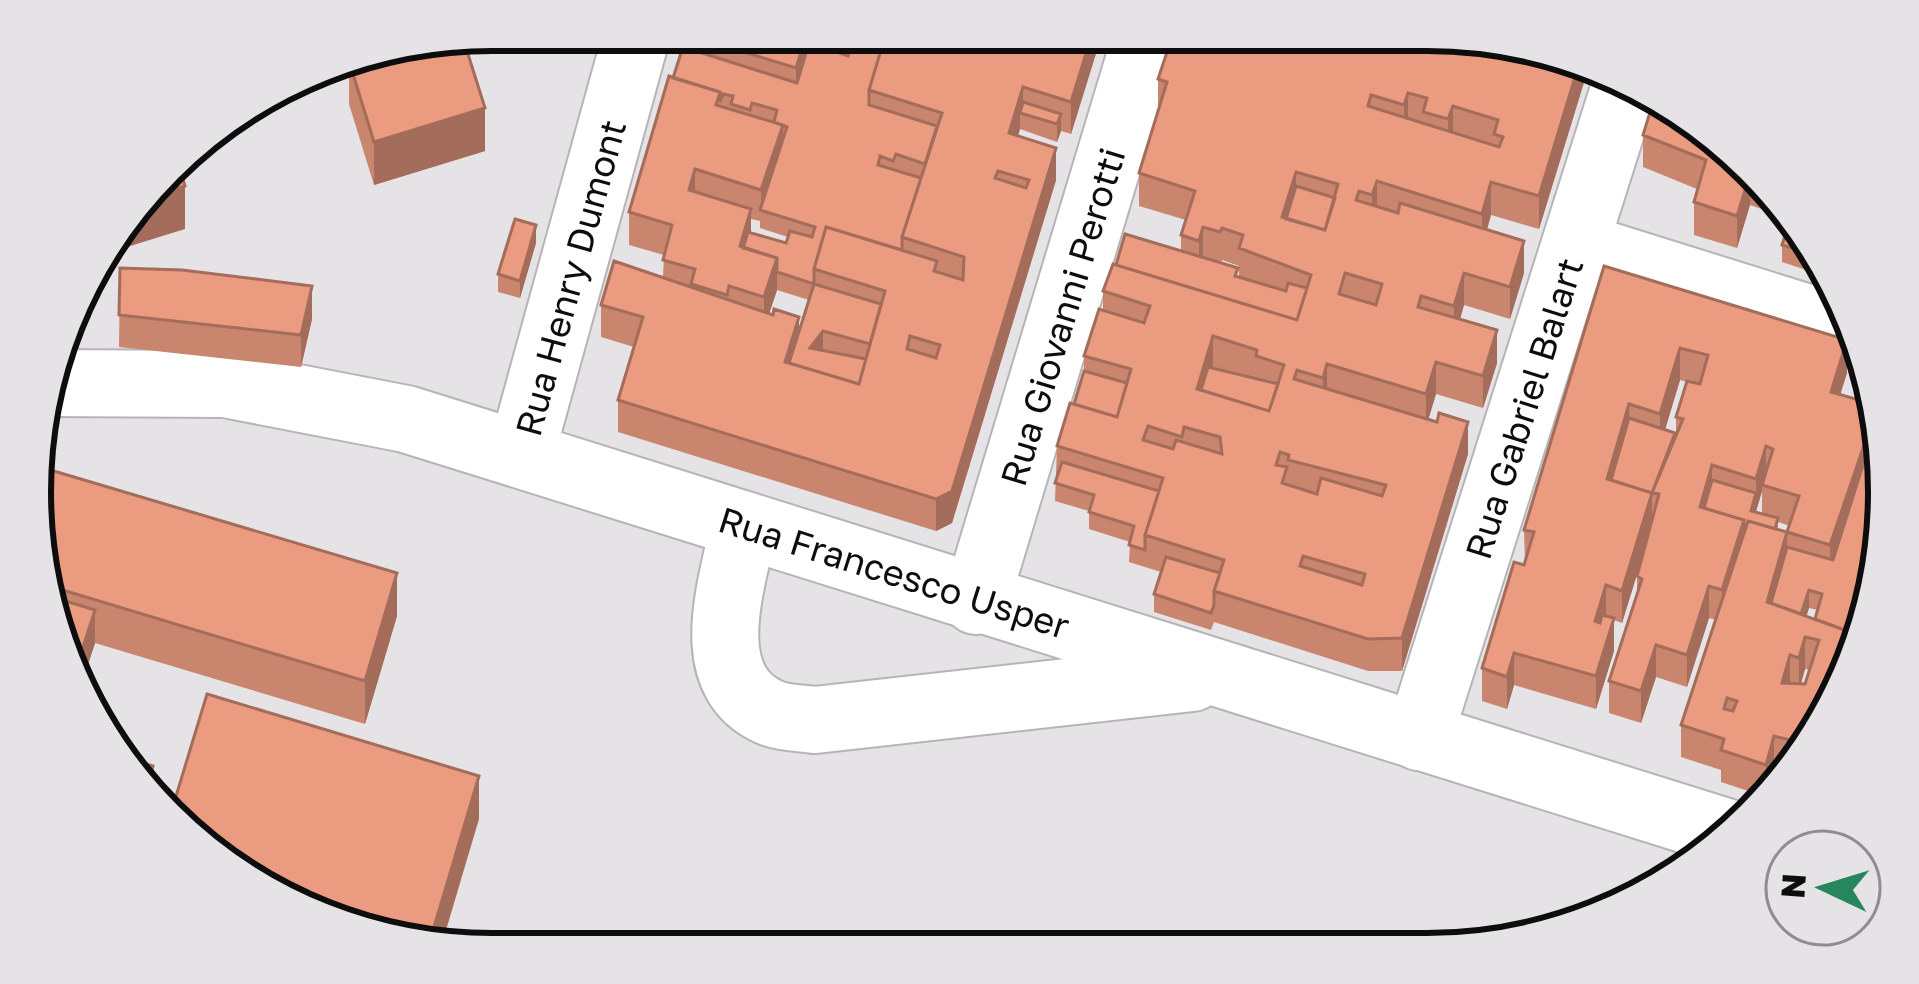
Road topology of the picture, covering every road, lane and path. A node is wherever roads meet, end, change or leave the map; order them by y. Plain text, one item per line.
1 (632, 51) edge
2 (1142, 51) edge
3 (1622, 96) edge
4 (1577, 246) junction
5 (1835, 327) edge
6 (65, 383) edge
7 (521, 454) junction
8 (745, 525) junction
9 (976, 601) junction
10 (1216, 674) junction
11 (1419, 737) junction
12 (1713, 828) edge

1 - 7 street, Rua Henry Dumont
2 - 9 street, Rua Giovanni Perotti
3 - 4 street, Rua Gabriel Balart
4 - 5 street
4 - 11 street, Rua Gabriel Balart
6 - 7 street, Rua Francesco Usper
7 - 8 street, Rua Francesco Usper
8 - 9 street, Rua Francesco Usper
8 - 10 street
9 - 10 street, Rua Francesco Usper
10 - 11 street, Rua Francesco Usper
11 - 12 street, Rua Francesco Usper

